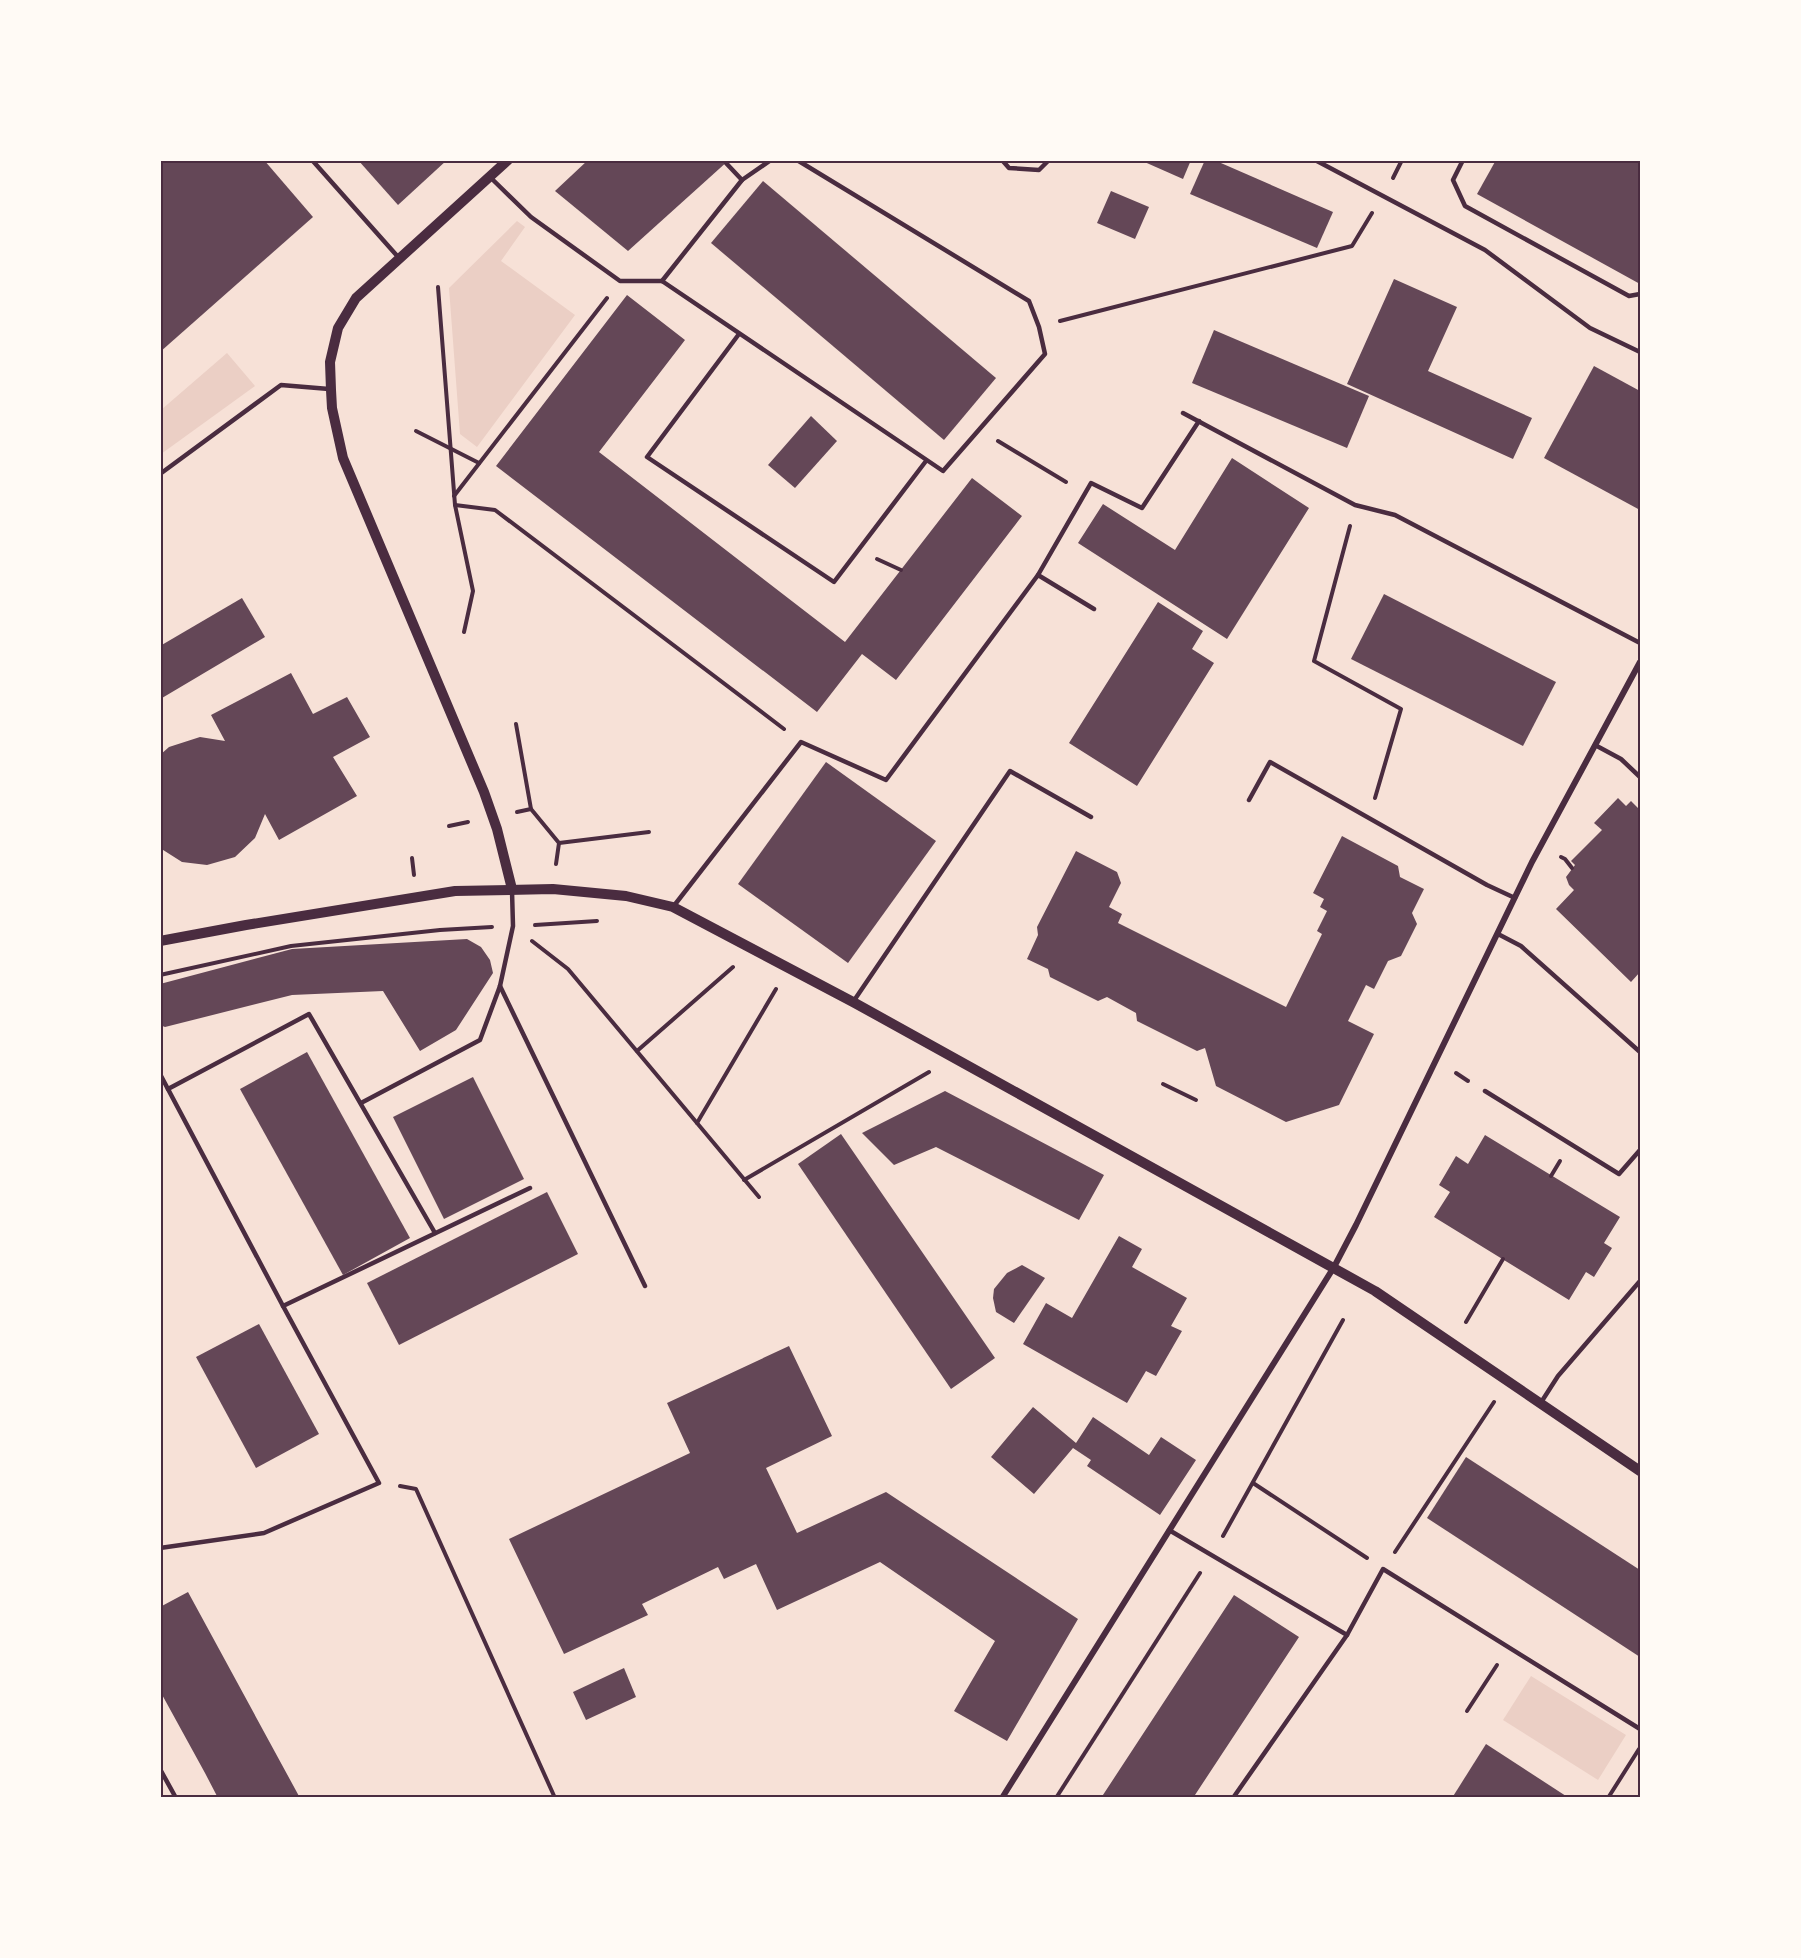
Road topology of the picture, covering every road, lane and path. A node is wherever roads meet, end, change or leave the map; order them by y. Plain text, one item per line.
1 (312, 160) edge
2 (508, 160) edge
3 (771, 160) edge
4 (797, 160) edge
5 (1002, 160) edge
6 (1049, 160) edge
7 (1315, 160) edge
8 (1402, 160) edge
9 (1463, 160) edge
10 (726, 163) dead end
11 (490, 177) junction
12 (742, 180) junction
13 (1383, 197) junction
14 (399, 258) junction
15 (620, 281) junction
16 (662, 281) junction
17 (438, 287) dead end
18 (1641, 294) edge
19 (1040, 327) junction
20 (740, 334) junction
21 (1641, 352) edge
22 (331, 390) junction
23 (1183, 413) dead end
24 (1199, 422) junction
25 (979, 430) junction
26 (416, 431) dead end
27 (450, 447) junction
28 (927, 460) junction
29 (479, 463) junction
30 (160, 474) edge
31 (1085, 493) junction
32 (454, 496) junction
33 (455, 505) junction
34 (1355, 505) junction
35 (1038, 575) junction
36 (1094, 609) dead end
37 (464, 632) dead end
38 (1641, 643) edge
39 (1640, 665) edge
40 (516, 724) dead end
41 (801, 742) junction
42 (1595, 745) junction
43 (1641, 777) edge
44 (1249, 800) dead end
45 (1091, 817) dead end
46 (1369, 819) junction
47 (649, 832) dead end
48 (1561, 857) dead end
49 (1572, 868) dead end
50 (512, 889) junction
51 (1515, 898) junction
52 (673, 907) junction
53 (600, 920) dead end
54 (513, 926) junction
55 (1498, 934) junction
56 (160, 941) edge
57 (738, 963) dead end
58 (160, 975) edge
59 (500, 986) junction
60 (778, 986) dead end
61 (853, 1002) junction
62 (637, 1051) junction
63 (1641, 1052) edge
64 (929, 1072) dead end
65 (160, 1074) edge
66 (1164, 1084) dead end
67 (168, 1089) junction
68 (1485, 1091) dead end
69 (1196, 1100) dead end
70 (361, 1103) junction
71 (697, 1124) junction
72 (1641, 1150) edge
73 (744, 1180) junction
74 (530, 1188) dead end
75 (759, 1197) dead end
76 (435, 1233) junction
77 (1503, 1259) dead end
78 (1334, 1267) junction
79 (1641, 1281) edge
80 (645, 1286) dead end
81 (283, 1306) junction
82 (1343, 1320) dead end
83 (1466, 1322) dead end
84 (1494, 1402) dead end
85 (1540, 1404) junction
86 (1641, 1471) edge
87 (379, 1483) junction
88 (1253, 1483) junction
89 (1169, 1530) junction
90 (160, 1548) edge
91 (1212, 1555) junction
92 (1383, 1569) junction
93 (1347, 1635) junction
94 (1508, 1647) junction
95 (1467, 1711) dead end
96 (1641, 1729) edge
97 (1641, 1746) edge
98 (160, 1769) edge
99 (176, 1797) edge
100 (555, 1797) edge
101 (1002, 1797) edge
102 (1056, 1797) edge
103 (1233, 1797) edge
104 (1608, 1797) edge

1 - 14 lane
2 - 11 street
3 - 12 lane
4 - 19 lane
5 - 6 lane
7 - 13 lane
8 - 13 path
9 - 18 lane
10 - 12 lane
11 - 14 street
11 - 15 lane
12 - 16 lane
13 - 19 path
13 - 21 lane
14 - 22 street
15 - 16 lane
15 - 29 path
16 - 20 lane
17 - 27 path
19 - 25 lane
20 - 28 lane
20 - 28 lane
22 - 30 lane
22 - 50 street
23 - 24 lane
24 - 31 lane
24 - 34 lane
25 - 28 lane
25 - 31 path
26 - 27 path
27 - 29 path
27 - 32 path
29 - 32 path
31 - 35 lane
32 - 33 path
33 - 37 path
33 - 41 path
34 - 38 lane
34 - 46 path
35 - 36 lane
35 - 41 lane
39 - 42 street
40 - 47 path
41 - 52 lane
42 - 43 lane
42 - 51 street
44 - 46 lane
45 - 61 lane
46 - 51 lane
48 - 49 path
50 - 52 street
50 - 54 lane
50 - 56 street
51 - 55 street
52 - 61 street
53 - 54 path
54 - 58 path
54 - 59 lane
54 - 62 path
55 - 63 lane
55 - 78 street
57 - 62 path
59 - 70 lane
59 - 80 lane
60 - 71 path
61 - 78 street
62 - 71 path
64 - 73 path
65 - 67 lane
66 - 69 path
67 - 70 lane
67 - 81 lane
68 - 72 lane
70 - 76 lane
71 - 73 path
73 - 75 path
74 - 76 lane
76 - 81 lane
77 - 83 path
78 - 85 street
78 - 89 street
79 - 85 lane
81 - 87 lane
82 - 88 path
84 - 92 path
85 - 86 street
87 - 90 lane
87 - 100 path
88 - 91 path
88 - 92 path
89 - 91 lane
89 - 101 street
91 - 93 lane
91 - 102 path
92 - 93 lane
92 - 94 lane
93 - 103 lane
94 - 95 path
94 - 96 lane
97 - 104 path
98 - 99 lane

